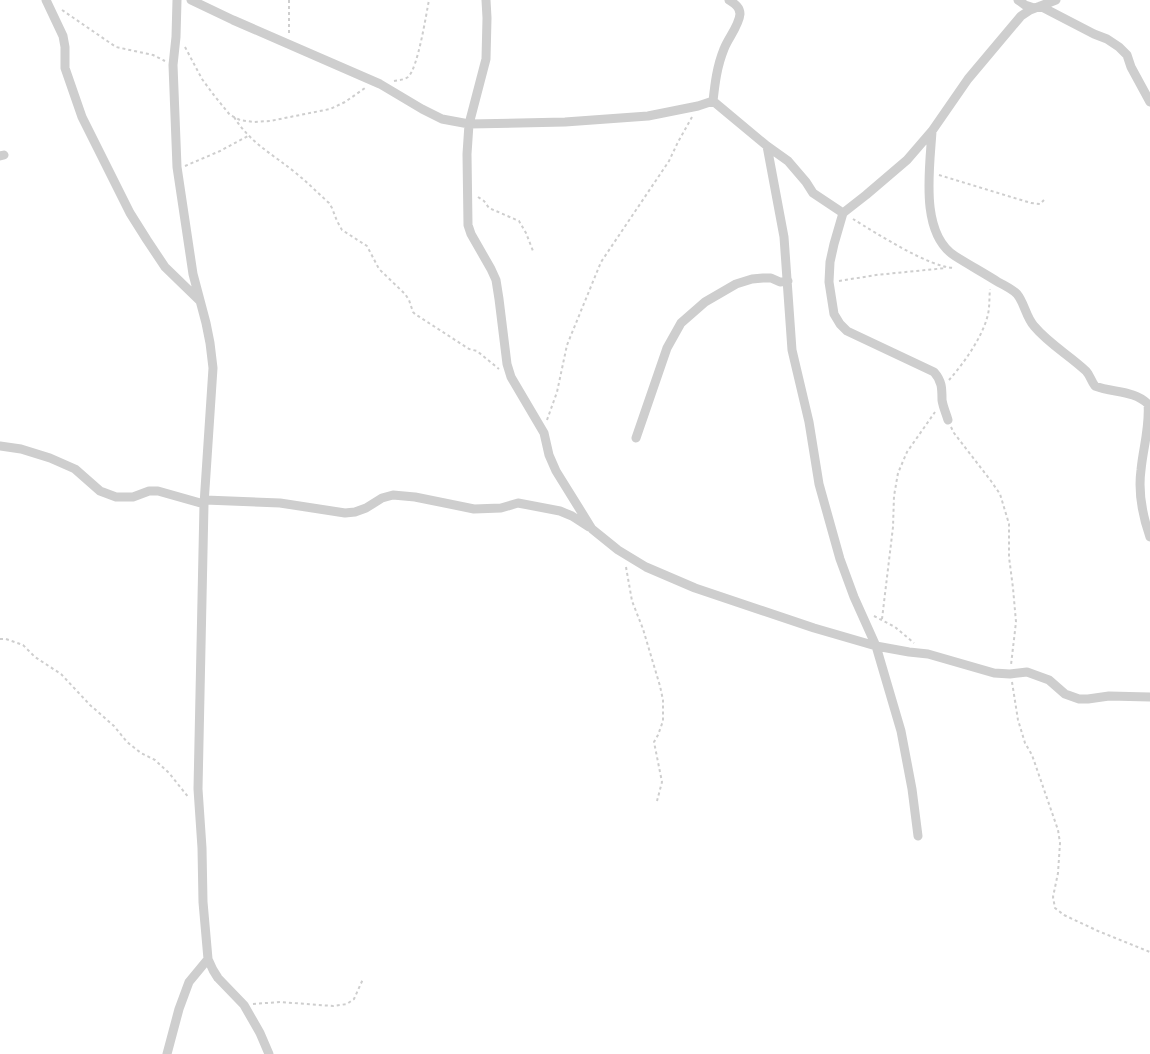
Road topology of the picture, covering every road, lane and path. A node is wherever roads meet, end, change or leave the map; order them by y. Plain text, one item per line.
1 (46, 0) edge
2 (177, 0) edge
3 (191, 0) edge
4 (289, 0) edge
5 (429, 0) edge
6 (486, 0) edge
7 (729, 0) edge
8 (1018, 0) edge
9 (1056, 0) edge
10 (1038, 7) junction
11 (176, 37) junction
12 (288, 44) junction
13 (173, 65) junction
14 (378, 84) junction
15 (712, 101) junction
16 (1150, 102) edge
17 (698, 106) junction
18 (234, 117) junction
19 (469, 124) junction
20 (932, 131) junction
21 (248, 136) junction
22 (767, 146) junction
23 (177, 167) junction
24 (929, 172) junction
25 (467, 194) junction
26 (1044, 200) dead end
27 (843, 213) junction
28 (533, 251) dead end
29 (946, 268) junction
30 (979, 269) junction
31 (991, 277) junction
32 (788, 281) junction
33 (829, 282) junction
34 (200, 302) junction
35 (511, 377) junction
36 (942, 387) junction
37 (942, 403) junction
38 (1149, 403) edge
39 (948, 420) joint
40 (544, 433) junction
41 (636, 438) dead end
42 (0, 446) edge
43 (205, 502) junction
44 (592, 529) junction
45 (1150, 537) edge
46 (618, 550) junction
47 (861, 611) junction
48 (882, 619) junction
49 (0, 639) edge
50 (914, 643) dead end
51 (876, 646) junction
52 (1010, 674) junction
53 (1150, 697) edge
54 (657, 801) dead end
55 (199, 810) junction
56 (918, 836) dead end
57 (1150, 952) edge
58 (208, 959) junction
59 (363, 979) dead end
60 (244, 1005) junction
61 (167, 1054) edge
62 (269, 1054) edge

1 - 13 path
1 - 34 street
2 - 11 street
3 - 12 street
4 - 12 path
5 - 14 path
6 - 19 street
7 - 15 street
8 - 10 street
9 - 10 street
10 - 16 street
10 - 20 street
11 - 13 street
11 - 18 path
12 - 14 street
13 - 23 street
14 - 18 path
14 - 19 street
15 - 17 street
15 - 22 street
17 - 19 street
17 - 40 path
18 - 21 path
19 - 25 street
20 - 24 street
20 - 27 street
21 - 23 path
21 - 35 path
22 - 27 street
22 - 32 street
23 - 34 street
24 - 26 path
24 - 30 street
25 - 28 path
25 - 35 street
27 - 29 path
27 - 33 street
29 - 30 path
29 - 33 path
30 - 31 street
31 - 36 path
31 - 38 street
32 - 41 street
32 - 47 street
33 - 36 street
34 - 43 street
35 - 40 street
36 - 37 street
37 - 39 street
37 - 48 path
38 - 45 street
39 - 52 path
40 - 44 street
42 - 43 street
43 - 44 street
43 - 55 street
44 - 46 street
46 - 51 street
46 - 54 path
47 - 48 path
47 - 51 street
48 - 50 path
49 - 55 path
51 - 52 street
51 - 56 street
52 - 53 street
52 - 57 path
55 - 58 street
58 - 60 street
58 - 61 street
59 - 60 path
60 - 62 street

